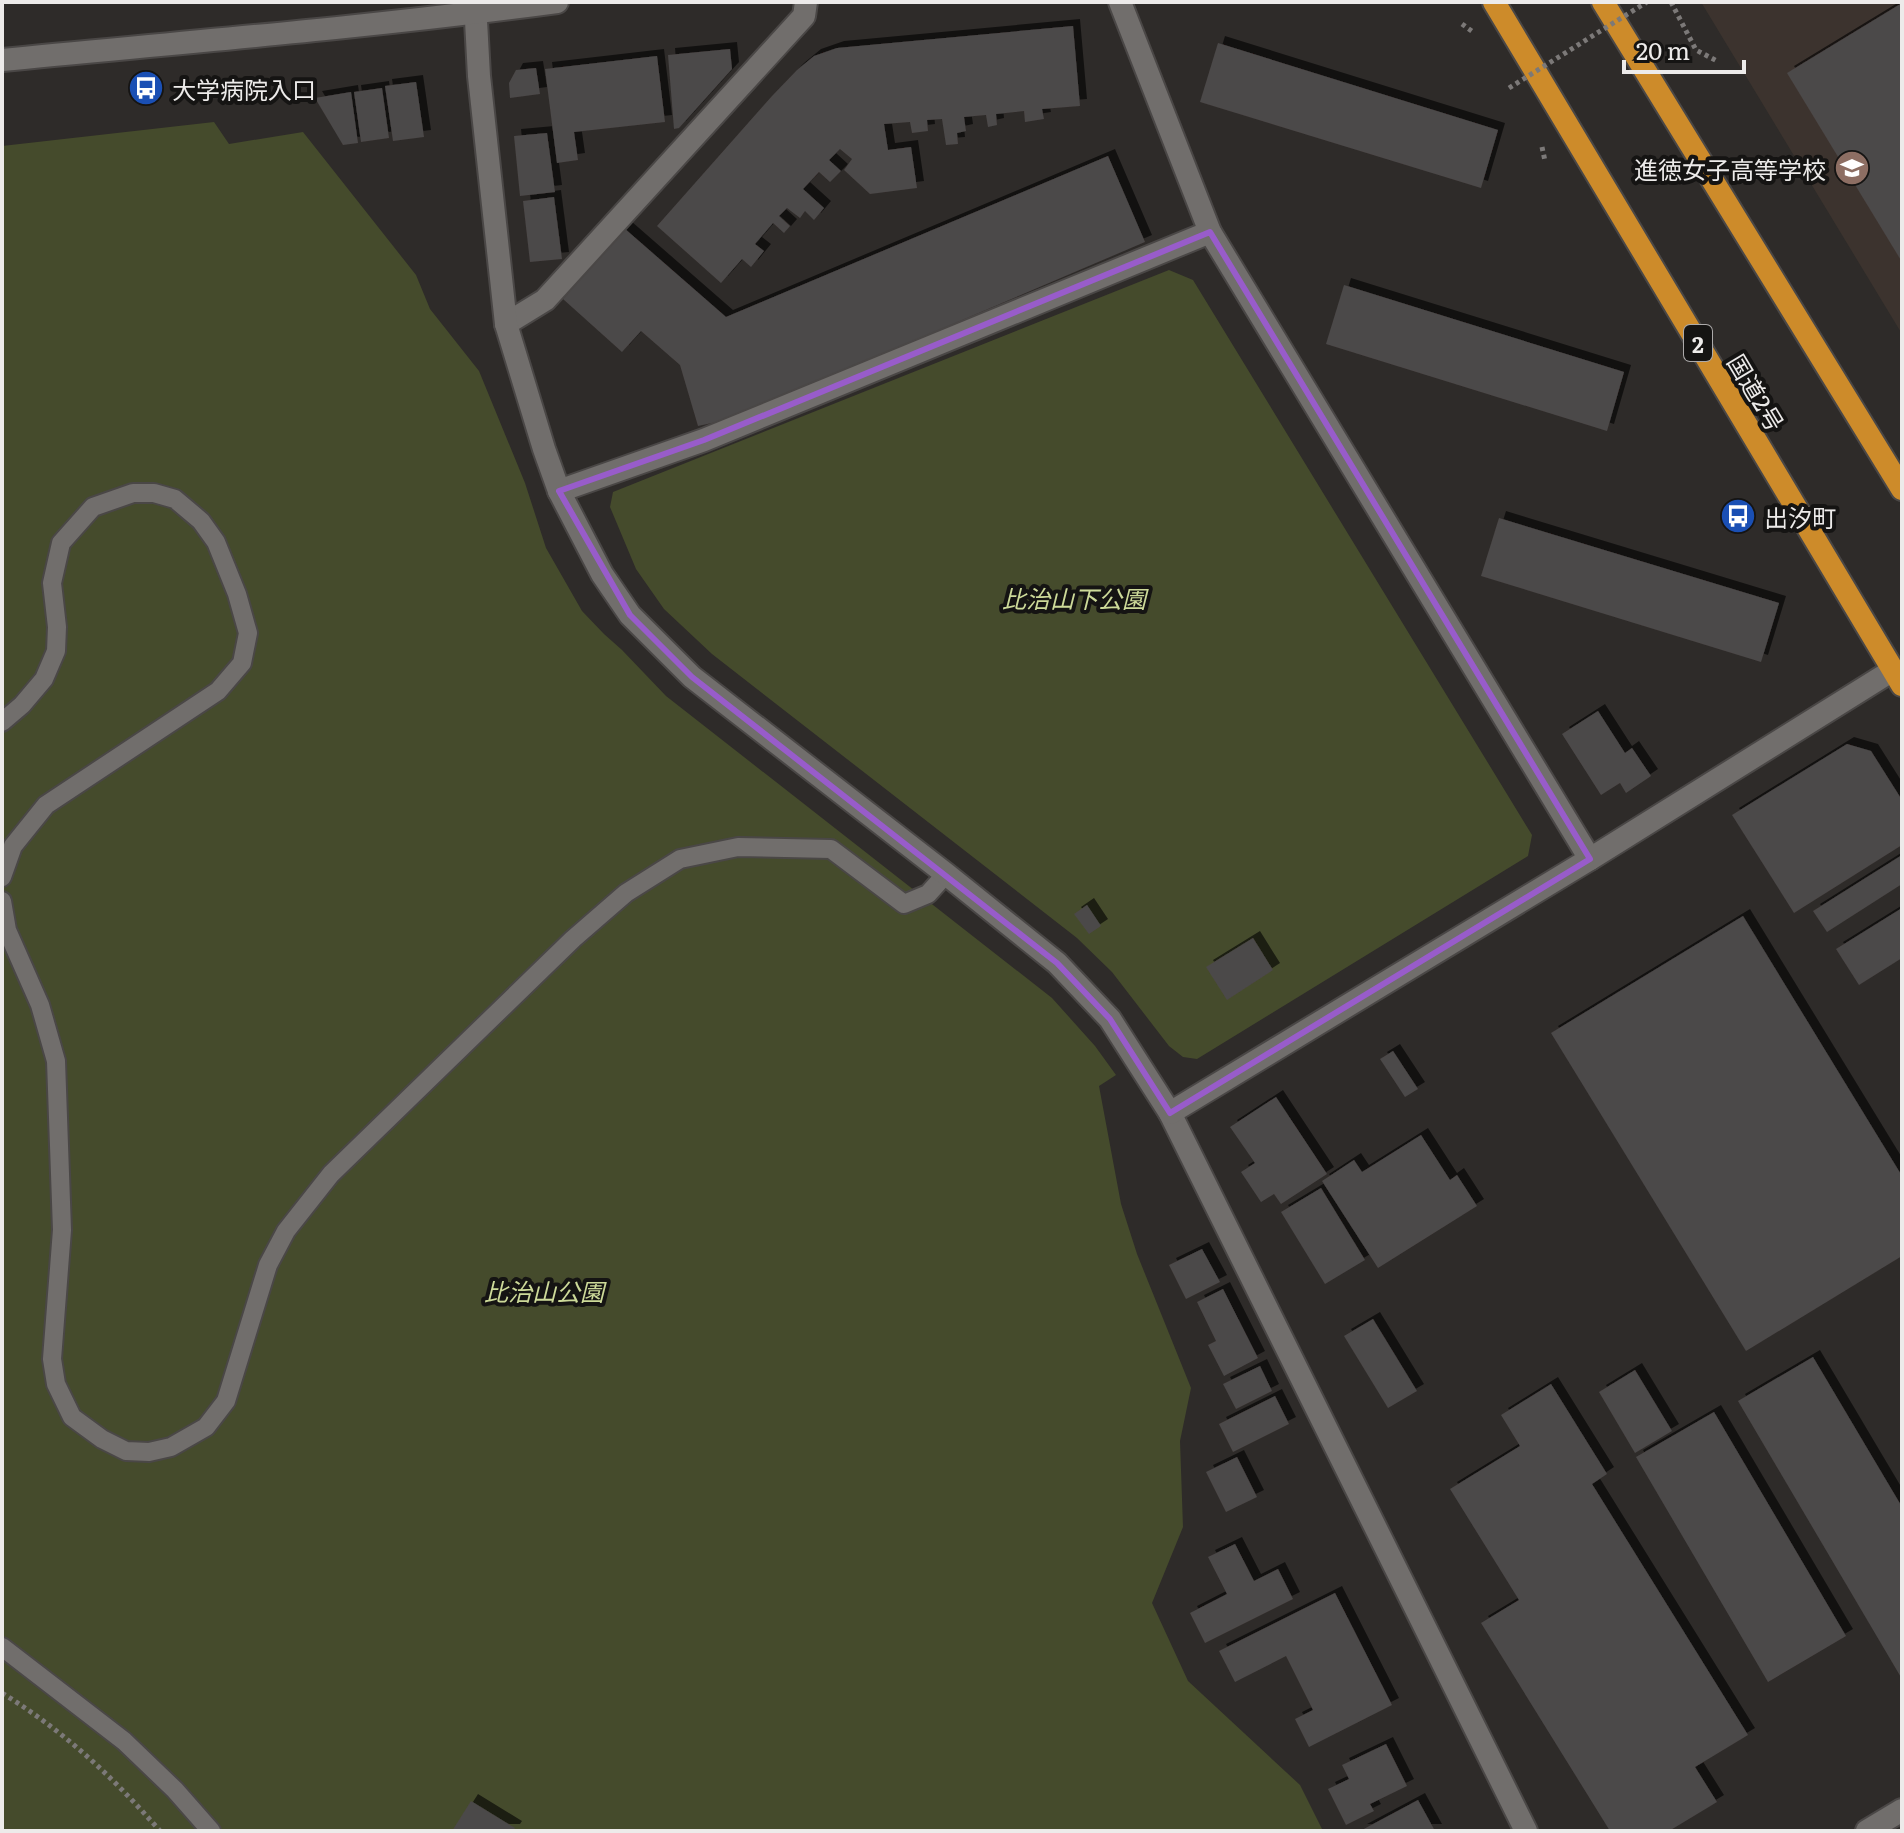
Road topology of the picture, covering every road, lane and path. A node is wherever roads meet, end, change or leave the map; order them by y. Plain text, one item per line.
1 (557, 2) edge
2 (806, 2) edge
3 (1120, 2) edge
4 (1494, 2) edge
5 (1603, 2) edge
6 (1647, 2) edge
7 (1671, 2) edge
8 (476, 8) edge
9 (1462, 24) dead end
10 (1475, 34) dead end
11 (2, 60) edge
12 (1717, 61) dead end
13 (1509, 88) dead end
14 (1210, 232) junction
15 (506, 324) junction
16 (1902, 489) edge
17 (559, 491) junction
18 (1898, 677) edge
19 (2, 722) edge
20 (1590, 859) junction
21 (946, 874) junction
22 (2, 877) edge
23 (2, 901) edge
24 (1170, 1113) junction
25 (2, 1647) edge
26 (2, 1693) edge
27 (1902, 1810) edge
28 (160, 1831) edge
29 (211, 1831) edge
30 (1526, 1831) edge
31 (1867, 1831) edge

1 - 8 street
2 - 15 street
3 - 14 street
4 - 18 highway, 国道2号 / 2
5 - 16 highway
6 - 13 path, bridge
7 - 12 path
8 - 11 street
8 - 15 street
9 - 10 path
14 - 17 street
14 - 20 street
15 - 17 street
17 - 21 street
18 - 20 street
19 - 22 lane
20 - 24 street
21 - 23 lane
21 - 24 street
24 - 30 street
25 - 29 lane
26 - 28 path
27 - 31 street

